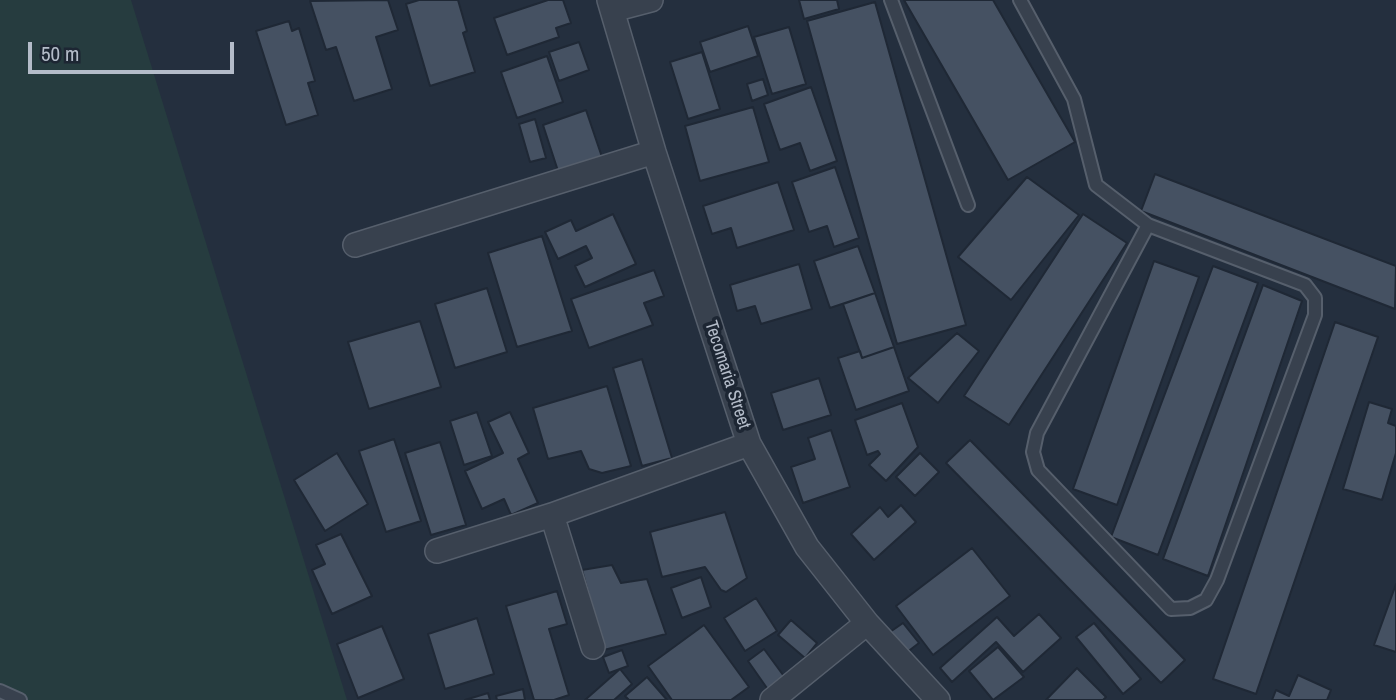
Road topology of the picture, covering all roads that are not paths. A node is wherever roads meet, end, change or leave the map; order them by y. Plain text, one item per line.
1 (652, 0) edge
2 (891, 0) edge
3 (1020, 0) edge
4 (611, 5) edge
5 (654, 152) junction
6 (968, 205) dead end
7 (1148, 225) junction
8 (355, 245) dead end
9 (749, 444) junction
10 (552, 514) junction
11 (437, 551) dead end
12 (867, 623) junction
13 (593, 647) dead end
14 (0, 691) edge
15 (20, 700) edge
16 (772, 700) edge
17 (938, 700) edge

1 - 4 street
2 - 6 lane
3 - 7 lane
4 - 5 street, Tecomaria Street
5 - 8 street
5 - 9 street, Tecomaria Street
7 - 7 lane
9 - 10 street
9 - 12 street, Tecomaria Street
10 - 11 street
10 - 13 street
12 - 16 street
12 - 17 street, Tecomaria Street
14 - 15 lane

